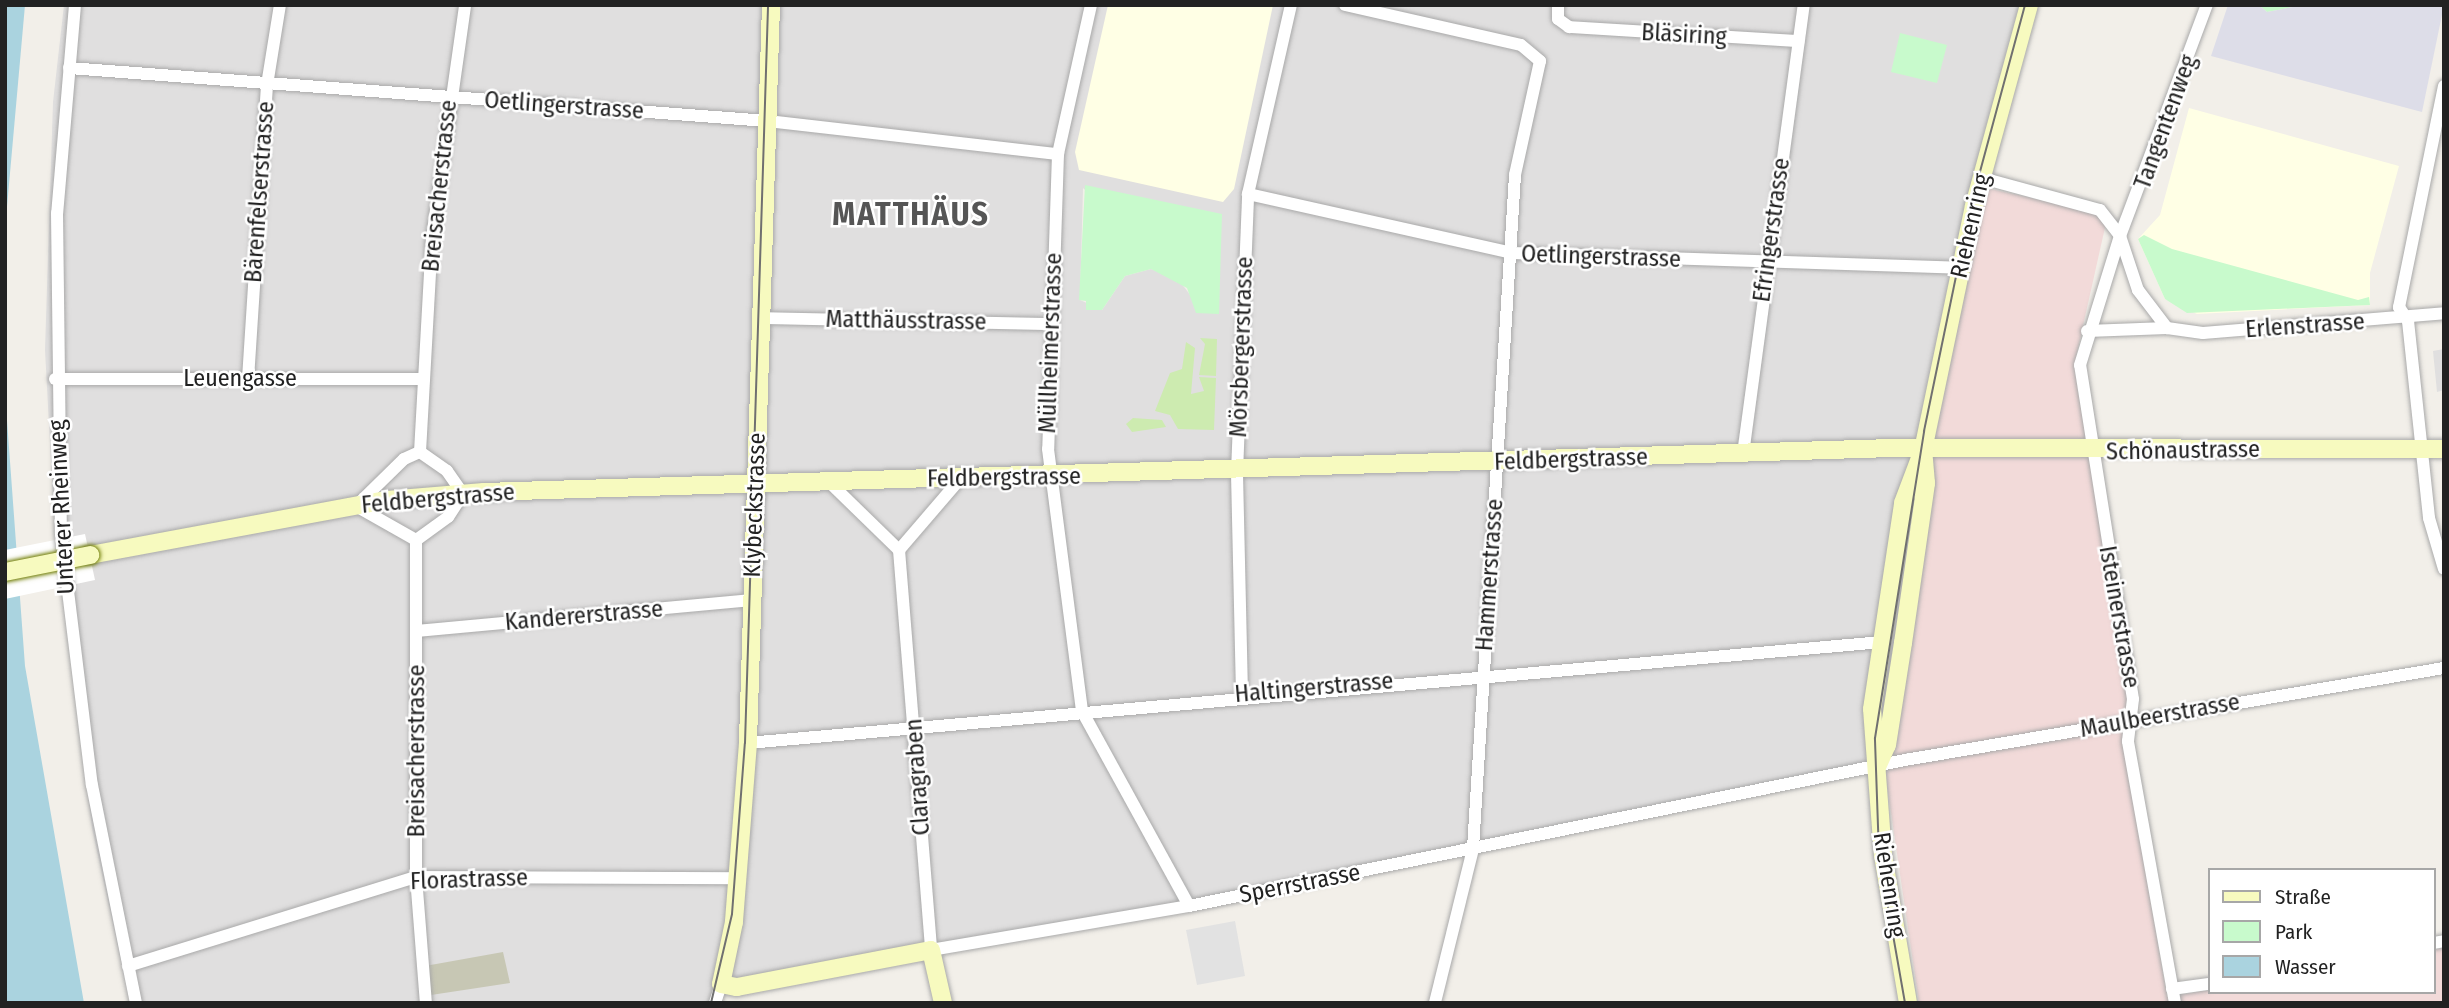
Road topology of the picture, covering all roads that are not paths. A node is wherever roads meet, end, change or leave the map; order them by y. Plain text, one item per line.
1 (75, 5) edge
2 (280, 5) edge
3 (465, 5) edge
4 (771, 5) edge
5 (1091, 5) edge
6 (1290, 5) edge
7 (1345, 5) edge
8 (1558, 5) edge
9 (1804, 5) edge
10 (2029, 5) edge
11 (2207, 5) edge
12 (1799, 41) junction
13 (69, 68) junction
14 (267, 86) junction
15 (2444, 86) edge
16 (449, 98) junction
17 (763, 121) junction
18 (1058, 154) junction
19 (1982, 178) junction
20 (1248, 194) junction
21 (2120, 236) junction
22 (1511, 253) junction
23 (1767, 264) junction
24 (1961, 268) junction
25 (2444, 313) edge
26 (760, 318) junction
27 (2408, 321) junction
28 (1051, 324) junction
29 (2167, 328) junction
30 (2087, 331) junction
31 (55, 379) junction
32 (248, 379) junction
33 (424, 379) junction
34 (2423, 449) junction
35 (2444, 449) edge
36 (1923, 450) junction
37 (420, 452) junction
38 (2090, 453) junction
39 (1743, 454) junction
40 (1497, 462) junction
41 (1237, 472) junction
42 (1052, 477) junction
43 (960, 479) junction
44 (829, 482) junction
45 (756, 483) junction
46 (463, 494) junction
47 (356, 506) junction
48 (416, 540) junction
49 (899, 550) junction
50 (2444, 569) edge
51 (5, 572) edge
52 (752, 600) junction
53 (416, 631) junction
54 (1881, 642) junction
55 (2444, 667) edge
56 (1483, 674) junction
57 (1242, 694) junction
58 (1082, 711) junction
59 (2130, 721) junction
60 (915, 725) junction
61 (748, 743) junction
62 (1877, 767) junction
63 (1473, 849) junction
64 (416, 877) junction
65 (738, 878) junction
66 (1189, 906) junction
67 (931, 950) junction
68 (128, 966) junction
69 (721, 984) junction
70 (2208, 984) edge
71 (2172, 989) junction
72 (136, 1003) edge
73 (426, 1003) edge
74 (715, 1003) edge
75 (943, 1003) edge
76 (1435, 1003) edge
77 (1908, 1003) edge
78 (2175, 1003) edge

1 - 13 street, Unterer Rheinweg
2 - 14 street, Bärenfelserstrasse
3 - 16 street, Breisacherstrasse
4 - 17 main road, Klybeckstrasse
5 - 18 street, Müllheimerstrasse
6 - 20 street, Mörsbergerstrasse
7 - 22 street, Hammerstrasse
8 - 12 street, Bläsiring
9 - 12 street, Efringerstrasse
10 - 19 main road, Riehenring
11 - 21 street, Tangentenweg
12 - 23 street, Efringerstrasse
13 - 14 street, Oetlingerstrasse
13 - 31 street, Unterer Rheinweg
14 - 16 street, Oetlingerstrasse
14 - 32 street, Bärenfelserstrasse
15 - 27 street
16 - 17 street, Oetlingerstrasse
16 - 33 street, Breisacherstrasse
17 - 18 street, Oetlingerstrasse
17 - 26 main road, Klybeckstrasse
18 - 28 street, Müllheimerstrasse
19 - 21 street
19 - 24 main road, Riehenring
20 - 22 street, Oetlingerstrasse
20 - 41 street, Mörsbergerstrasse
21 - 29 street
21 - 30 street, Isteinerstrasse
22 - 23 street, Oetlingerstrasse
22 - 40 street, Hammerstrasse
23 - 24 street, Oetlingerstrasse
23 - 39 street, Efringerstrasse
24 - 36 main road, Riehenring
25 - 27 street, Erlenstrasse
26 - 28 street, Matthäusstrasse
26 - 45 main road, Klybeckstrasse
27 - 29 street, Erlenstrasse
27 - 34 street
28 - 42 street, Müllheimerstrasse
29 - 30 street, Erlenstrasse
30 - 38 street, Isteinerstrasse
31 - 32 street, Leuengasse
31 - 68 street, Unterer Rheinweg
32 - 33 street, Leuengasse
33 - 37 street, Breisacherstrasse
34 - 35 main road, Schönaustrasse
34 - 38 main road, Schönaustrasse
34 - 50 street
36 - 38 main road, Schönaustrasse
36 - 39 main road, Feldbergstrasse
36 - 54 main road, Riehenring
36 - 62 main road, Riehenring
37 - 46 street
37 - 47 street
38 - 59 street, Isteinerstrasse
39 - 40 main road, Feldbergstrasse
40 - 41 main road, Feldbergstrasse
40 - 56 street, Hammerstrasse
41 - 42 main road, Feldbergstrasse
41 - 57 street, Mörsbergerstrasse
42 - 43 main road, Feldbergstrasse
42 - 58 street, Müllheimerstrasse
43 - 44 main road, Feldbergstrasse
43 - 49 street
44 - 45 main road, Feldbergstrasse
44 - 49 street
45 - 46 main road, Feldbergstrasse
45 - 52 main road, Klybeckstrasse
46 - 47 main road, Feldbergstrasse
46 - 48 street
47 - 48 street
47 - 51 main road, Feldbergstrasse, bridge
48 - 53 street, Breisacherstrasse
49 - 60 street, Claragraben
52 - 53 street, Kandererstrasse
52 - 61 main road, Klybeckstrasse
53 - 64 street, Breisacherstrasse
54 - 56 street, Haltingerstrasse
54 - 62 main road, Riehenring
55 - 59 street, Maulbeerstrasse
56 - 57 street, Haltingerstrasse
56 - 63 street, Hammerstrasse
57 - 58 street, Haltingerstrasse
58 - 60 street, Haltingerstrasse
58 - 66 street, Müllheimerstrasse
59 - 62 street, Maulbeerstrasse
59 - 71 street, Isteinerstrasse
60 - 61 street, Haltingerstrasse
60 - 67 street, Claragraben
61 - 65 main road, Klybeckstrasse
62 - 63 street, Sperrstrasse
62 - 77 main road, Riehenring
63 - 66 street, Sperrstrasse
63 - 76 street, Hammerstrasse
64 - 65 street, Florastrasse
64 - 68 street, Florastrasse
64 - 73 street, Breisacherstrasse
65 - 69 main road, Klybeckstrasse
66 - 67 street, Sperrstrasse
67 - 69 main road, Sperrstrasse
67 - 75 main road, Claragraben
68 - 72 street, Unterer Rheinweg
69 - 74 street, Klybeckstrasse
70 - 71 street
71 - 78 street, Isteinerstrasse

